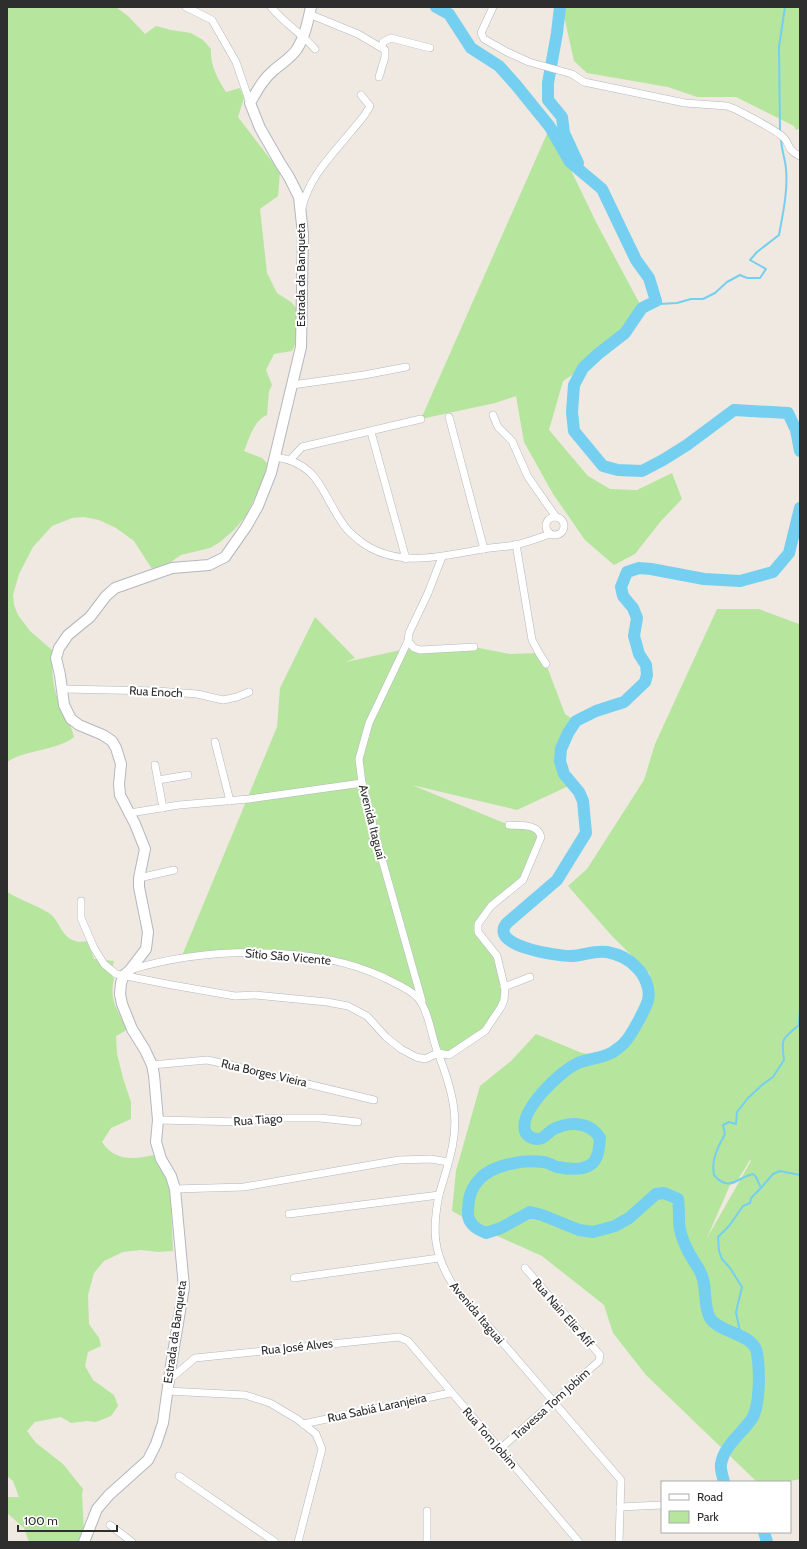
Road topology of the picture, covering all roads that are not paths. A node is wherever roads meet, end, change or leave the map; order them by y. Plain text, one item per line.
1 (186, 7) edge
2 (271, 7) edge
3 (493, 7) edge
4 (310, 11) edge
5 (303, 36) junction
6 (382, 47) junction
7 (430, 48) dead end
8 (315, 49) dead end
9 (379, 77) dead end
10 (361, 95) dead end
11 (250, 103) junction
12 (800, 156) edge
13 (300, 216) junction
14 (406, 367) dead end
15 (292, 385) junction
16 (493, 414) dead end
17 (448, 417) dead end
18 (421, 419) dead end
19 (372, 432) junction
20 (276, 457) junction
21 (290, 460) junction
22 (556, 517) junction
23 (550, 534) junction
24 (516, 544) junction
25 (484, 549) junction
26 (442, 557) junction
27 (406, 559) junction
28 (408, 641) junction
29 (474, 647) dead end
30 (546, 664) dead end
31 (62, 689) junction
32 (249, 692) dead end
33 (214, 742) dead end
34 (155, 765) dead end
35 (188, 775) dead end
36 (158, 780) junction
37 (362, 784) junction
38 (230, 802) junction
39 (163, 808) junction
40 (130, 813) junction
41 (509, 825) dead end
42 (174, 870) dead end
43 (139, 878) junction
44 (80, 901) dead end
45 (127, 973) junction
46 (530, 977) dead end
47 (504, 986) junction
48 (424, 1007) junction
49 (438, 1053) junction
50 (152, 1065) junction
51 (374, 1100) dead end
52 (158, 1120) junction
53 (358, 1122) dead end
54 (448, 1162) junction
55 (176, 1189) junction
56 (439, 1195) junction
57 (289, 1214) dead end
58 (440, 1258) junction
59 (525, 1268) dead end
60 (294, 1278) dead end
61 (399, 1337) joint
62 (600, 1358) joint
63 (169, 1380) junction
64 (167, 1391) junction
65 (450, 1393) junction
66 (553, 1402) junction
67 (303, 1424) junction
68 (500, 1449) junction
69 (178, 1476) dead end
70 (661, 1505) edge
71 (620, 1507) junction
72 (427, 1511) dead end
73 (110, 1525) dead end
74 (84, 1542) edge
75 (132, 1542) edge
76 (275, 1542) edge
77 (298, 1542) edge
78 (427, 1542) edge
79 (579, 1542) edge
80 (619, 1542) edge

1 - 11 street
2 - 5 street
3 - 12 street
4 - 5 street
4 - 6 street
5 - 8 street
5 - 11 street
6 - 7 street
6 - 9 street
10 - 13 street
11 - 13 street, Estrada da Banqueta
13 - 15 street, Estrada da Banqueta
14 - 15 street
15 - 20 street, Estrada da Banqueta
16 - 22 street
17 - 25 street
18 - 19 street
19 - 21 street
19 - 27 street
20 - 21 street
20 - 31 street, Estrada da Banqueta
21 - 27 street
22 - 23 street
22 - 23 street
23 - 24 street
24 - 25 street
24 - 30 street
25 - 26 street
26 - 27 street
26 - 28 street
28 - 29 street
28 - 37 street, Avenida Itaguaí
31 - 32 street, Rua Enoch
31 - 40 street, Estrada da Banqueta
33 - 38 street
34 - 36 street
35 - 36 street
36 - 39 street
37 - 38 street
37 - 48 street, Avenida Itaguaí
38 - 39 street
39 - 40 street
40 - 43 street, Estrada da Banqueta
41 - 47 street
42 - 43 street
43 - 45 street, Estrada da Banqueta
44 - 45 street
45 - 48 street, Sítio São Vicente
45 - 49 street
45 - 50 street, Estrada da Banqueta
46 - 47 street
47 - 49 street
48 - 49 street, Sítio São Vicente
49 - 54 street
50 - 51 street, Rua Borges Vieira
50 - 52 street, Estrada da Banqueta
52 - 53 street, Rua Tiago
52 - 55 street, Estrada da Banqueta
54 - 55 street
54 - 56 street
55 - 63 street, Estrada da Banqueta
56 - 57 street
56 - 58 street, Avenida Itaguai
58 - 60 street
58 - 66 street, Avenida Itaguai
59 - 62 street, Rua Nain Elie Afif
61 - 63 street, Rua José Alves
61 - 65 street, Rua Tom Jobim
62 - 66 street, Travessa Tom Jobim
63 - 64 street, Estrada da Banqueta
64 - 67 street, Rua Sabiá Laranjeira
64 - 74 street, Estrada da Banqueta
65 - 67 street, Rua Sabiá Laranjeira
65 - 68 street, Rua Tom Jobim
66 - 68 street, Travessa Tom Jobim
66 - 71 street, Avenida Itaguai
67 - 77 street, Rua Sabiá Laranjeira
68 - 79 street, Rua Tom Jobim
69 - 76 street
70 - 71 street
71 - 80 street, Avenida Itaguai
72 - 78 street
73 - 75 street

